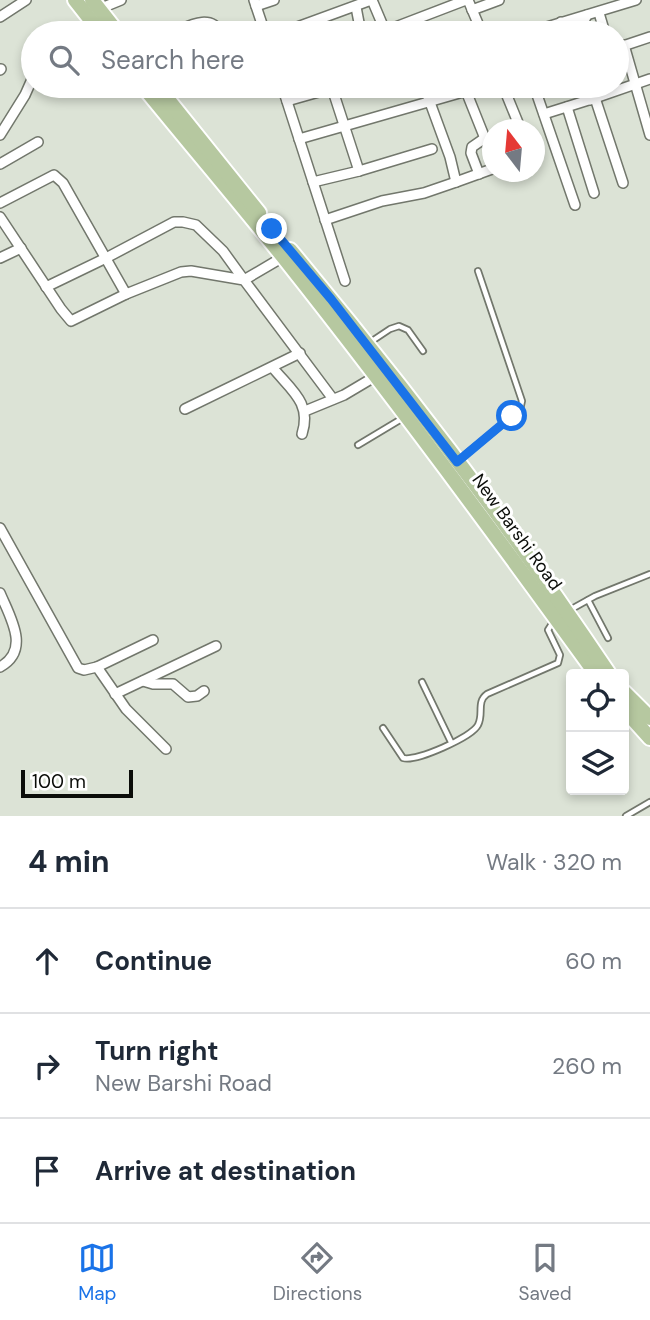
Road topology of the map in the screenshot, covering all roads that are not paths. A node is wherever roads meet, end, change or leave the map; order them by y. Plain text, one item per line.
1 (26, 0) edge
2 (75, 0) edge
3 (121, 0) edge
4 (274, 0) edge
5 (371, 0) edge
6 (467, 0) edge
7 (499, 0) edge
8 (632, 1) edge
9 (255, 3) edge
10 (95, 5) edge
11 (355, 7) junction
12 (472, 10) junction
13 (599, 13) junction
14 (587, 15) junction
15 (0, 17) edge
16 (92, 21) edge
17 (108, 21) edge
18 (261, 21) edge
19 (315, 21) edge
20 (358, 21) edge
21 (380, 21) edge
22 (413, 21) edge
23 (476, 21) edge
24 (565, 21) edge
25 (584, 21) edge
26 (601, 21) edge
27 (650, 37) edge
28 (629, 44) edge
29 (629, 68) edge
30 (650, 79) edge
31 (636, 84) junction
32 (629, 85) edge
33 (23, 98) edge
34 (153, 98) edge
35 (167, 98) edge
36 (286, 98) edge
37 (298, 98) edge
38 (338, 98) edge
39 (429, 98) edge
40 (443, 98) edge
41 (469, 98) edge
42 (508, 98) edge
43 (538, 98) edge
44 (593, 99) joint
45 (287, 101) junction
46 (431, 103) junction
47 (567, 107) junction
48 (544, 114) junction
49 (516, 119) edge
50 (344, 127) junction
51 (482, 131) edge
52 (0, 135) edge
53 (650, 135) edge
54 (299, 139) junction
55 (482, 140) edge
56 (38, 142) dead end
57 (432, 149) dead end
58 (0, 164) edge
59 (359, 171) junction
60 (482, 173) edge
61 (479, 174) junction
62 (313, 182) junction
63 (456, 182) junction
64 (623, 183) dead end
65 (594, 192) dead end
66 (0, 202) edge
67 (575, 205) dead end
68 (0, 217) edge
69 (325, 220) junction
70 (21, 248) junction
71 (283, 257) junction
72 (0, 258) edge
73 (106, 258) junction
74 (478, 271) dead end
75 (244, 280) junction
76 (345, 281) dead end
77 (46, 287) junction
78 (126, 294) junction
79 (365, 345) junction
80 (423, 351) dead end
81 (300, 353) junction
82 (273, 368) junction
83 (376, 376) junction
84 (333, 399) junction
85 (185, 409) dead end
86 (305, 411) junction
87 (406, 416) junction
88 (302, 434) dead end
89 (358, 444) dead end
90 (457, 462) junction
91 (0, 528) edge
92 (650, 573) edge
93 (0, 593) edge
94 (588, 600) junction
95 (561, 615) junction
96 (608, 638) dead end
97 (153, 640) dead end
98 (216, 646) dead end
99 (0, 667) edge
100 (97, 667) junction
101 (593, 669) edge
102 (605, 669) edge
103 (143, 681) junction
104 (422, 682) dead end
105 (204, 691) dead end
106 (115, 694) junction
107 (629, 697) edge
108 (629, 715) edge
109 (650, 718) edge
110 (383, 728) dead end
111 (650, 738) edge
112 (452, 742) junction
113 (166, 749) dead end
114 (650, 802) edge
115 (626, 816) edge

1 - 15 street
2 - 16 main road
3 - 10 street
4 - 9 street
5 - 11 street
5 - 21 street
6 - 12 street
6 - 22 street
7 - 12 street
8 - 13 street
9 - 18 street
10 - 17 main road
11 - 19 street
11 - 20 street
12 - 23 street
13 - 14 street
13 - 26 street
14 - 24 street
14 - 25 street
27 - 28 street
29 - 31 street
30 - 31 street
31 - 32 street
31 - 53 street
33 - 52 street
34 - 71 main road, New Barshi Road
35 - 79 main road, New Barshi Road
36 - 45 street
37 - 45 street
38 - 50 street
39 - 46 street
40 - 46 street
41 - 51 street
42 - 49 street
43 - 48 street
44 - 47 street
44 - 64 street
45 - 54 street
46 - 50 street
46 - 63 street
47 - 48 street
47 - 65 street
48 - 67 street
50 - 54 street
50 - 59 street
54 - 62 street
55 - 61 street
56 - 58 street
57 - 59 street
59 - 62 street
60 - 61 street
61 - 63 street
62 - 69 street
63 - 69 street
66 - 73 street
68 - 70 street
69 - 76 street
70 - 72 street
70 - 77 street
71 - 75 street
71 - 83 main road, New Barshi Road
73 - 75 street
73 - 77 street
73 - 78 street
74 - 90 lane
75 - 78 street
75 - 81 street
77 - 78 street
79 - 80 lane
79 - 90 main road, New Barshi Road
81 - 82 street
81 - 84 street
82 - 85 street
82 - 86 street
83 - 84 street
83 - 87 main road, New Barshi Road
84 - 86 street
86 - 88 street
87 - 89 lane
87 - 95 main road, New Barshi Road
90 - 95 main road, New Barshi Road
91 - 100 street
92 - 94 lane
93 - 99 street
94 - 95 lane
94 - 96 lane
95 - 101 main road, New Barshi Road
95 - 102 main road, New Barshi Road
95 - 112 lane
97 - 100 street
98 - 103 street
100 - 106 street
103 - 105 street
103 - 106 street
104 - 112 lane
106 - 113 street
107 - 109 main road
108 - 111 main road
110 - 112 lane
114 - 115 lane

